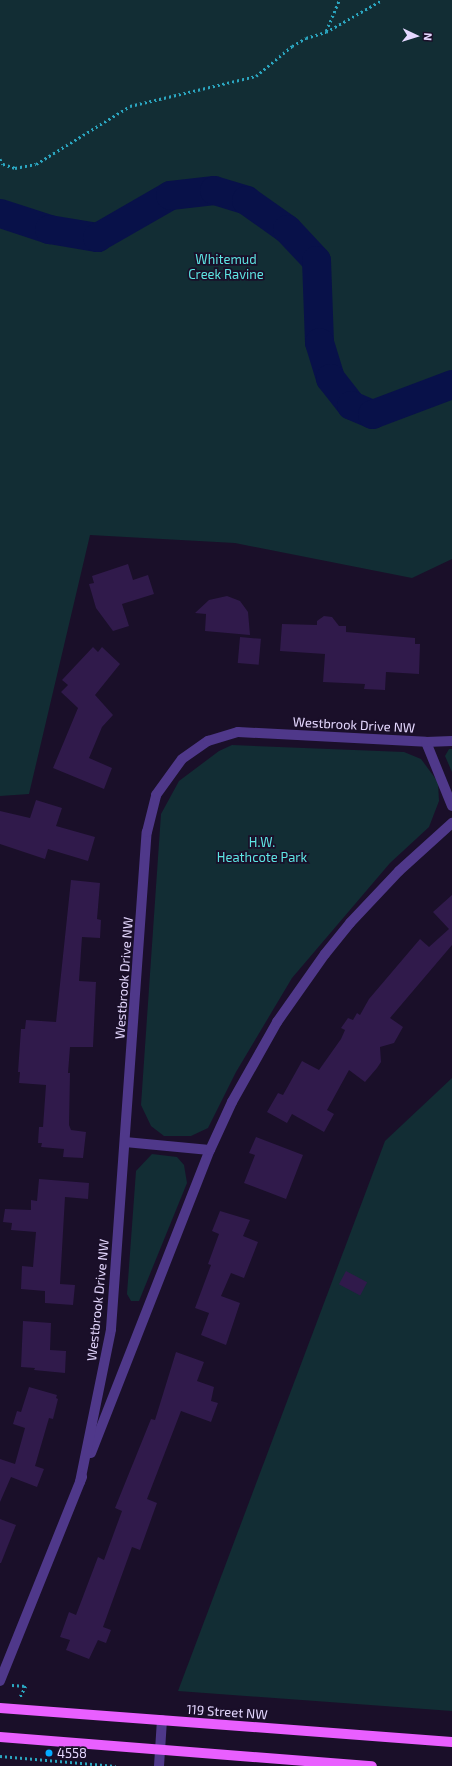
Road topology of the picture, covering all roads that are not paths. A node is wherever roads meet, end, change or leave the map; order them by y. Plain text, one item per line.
1 (452, 741) edge
2 (426, 742) junction
3 (452, 806) edge
4 (452, 823) edge
5 (125, 1142) junction
6 (210, 1150) junction
7 (80, 1482) junction
8 (0, 1681) edge
9 (0, 1708) edge
10 (162, 1720) junction
11 (0, 1737) edge
12 (452, 1742) edge
13 (160, 1749) junction
14 (159, 1766) edge
15 (372, 1766) edge

1 - 2 street, Westbrook Drive NW
2 - 3 street
2 - 5 street, Westbrook Drive NW
4 - 6 street, Westbrook Drive NW
5 - 6 street
5 - 7 street, Westbrook Drive NW
6 - 7 street, Westbrook Drive NW
7 - 8 street, Westbrook Drive NW
9 - 10 main road, 119 Street NW
10 - 12 main road, 119 Street NW
10 - 13 street
11 - 13 main road
13 - 14 street
13 - 15 main road

